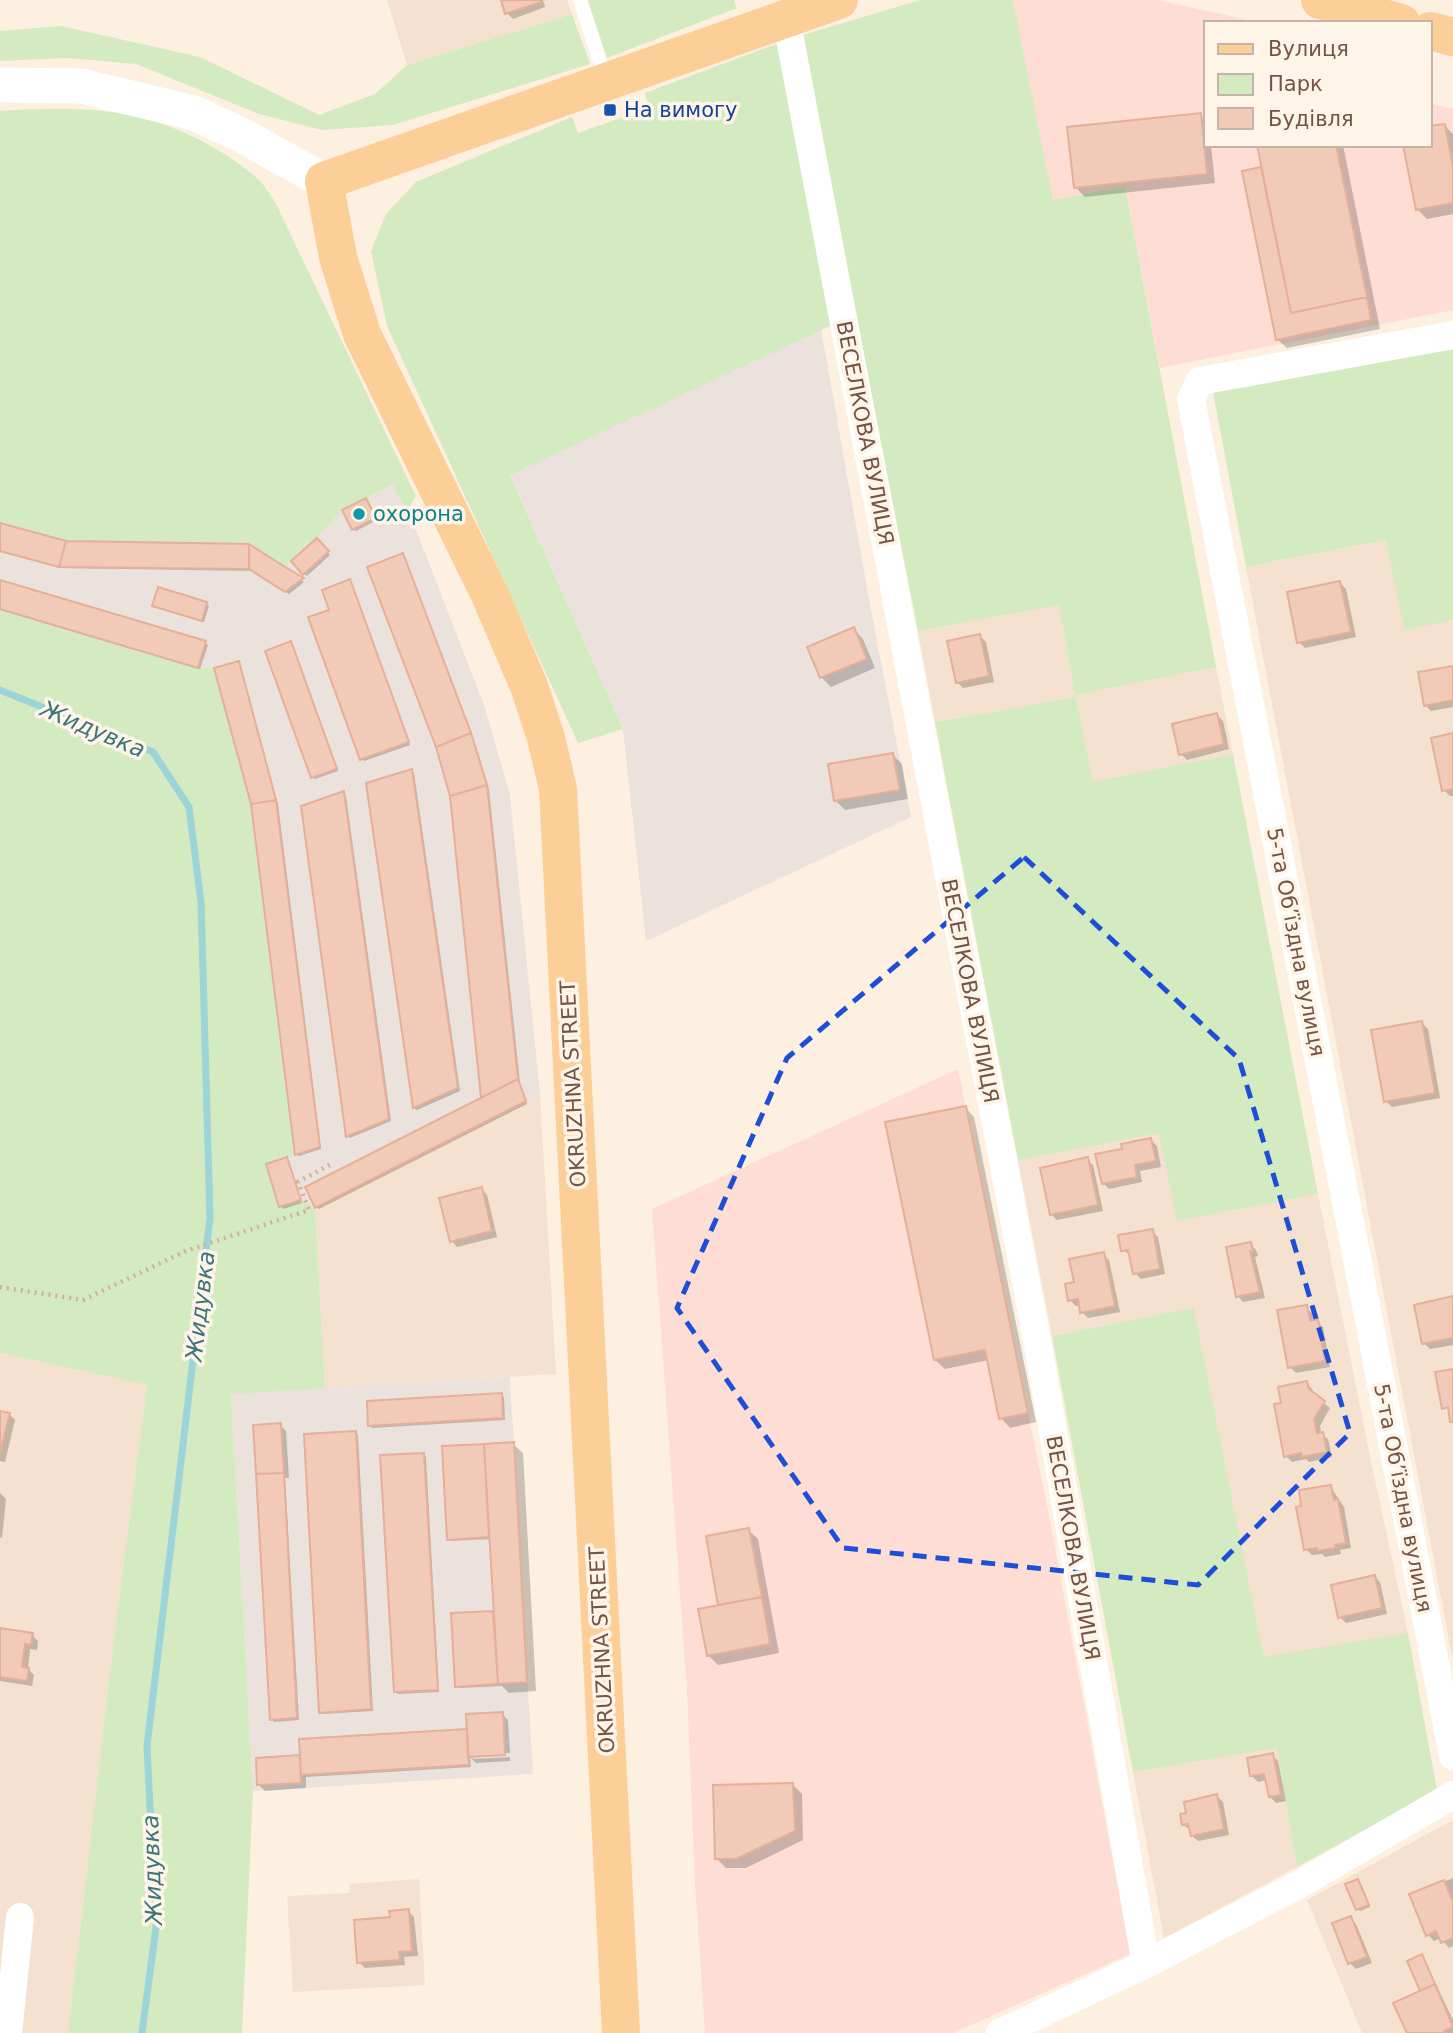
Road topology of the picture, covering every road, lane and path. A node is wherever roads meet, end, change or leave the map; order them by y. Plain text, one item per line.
1 (580, 0) edge
2 (839, 0) edge
3 (1320, 0) edge
4 (786, 18) junction
5 (1394, 21) edge
6 (1432, 32) edge
7 (1453, 37) edge
8 (606, 82) junction
9 (0, 85) edge
10 (324, 181) junction
11 (1453, 335) edge
12 (333, 1163) dead end
13 (0, 1287) edge
14 (1453, 1756) edge
15 (1453, 1795) edge
16 (20, 1917) dead end
17 (1146, 1965) junction
18 (8, 2033) edge
19 (621, 2033) edge
20 (1000, 2033) edge

1 - 8 lane
2 - 4 main road
3 - 5 main road
4 - 8 main road
4 - 17 street, ВЕСЕЛКОВА ВУЛИЦЯ
6 - 7 main road
8 - 10 main road
9 - 10 street
10 - 19 main road, OKRUZHNA STREET
11 - 14 street, 5-та Обʼїздна вулиця
12 - 13 path
15 - 17 street
16 - 18 street
17 - 20 street

